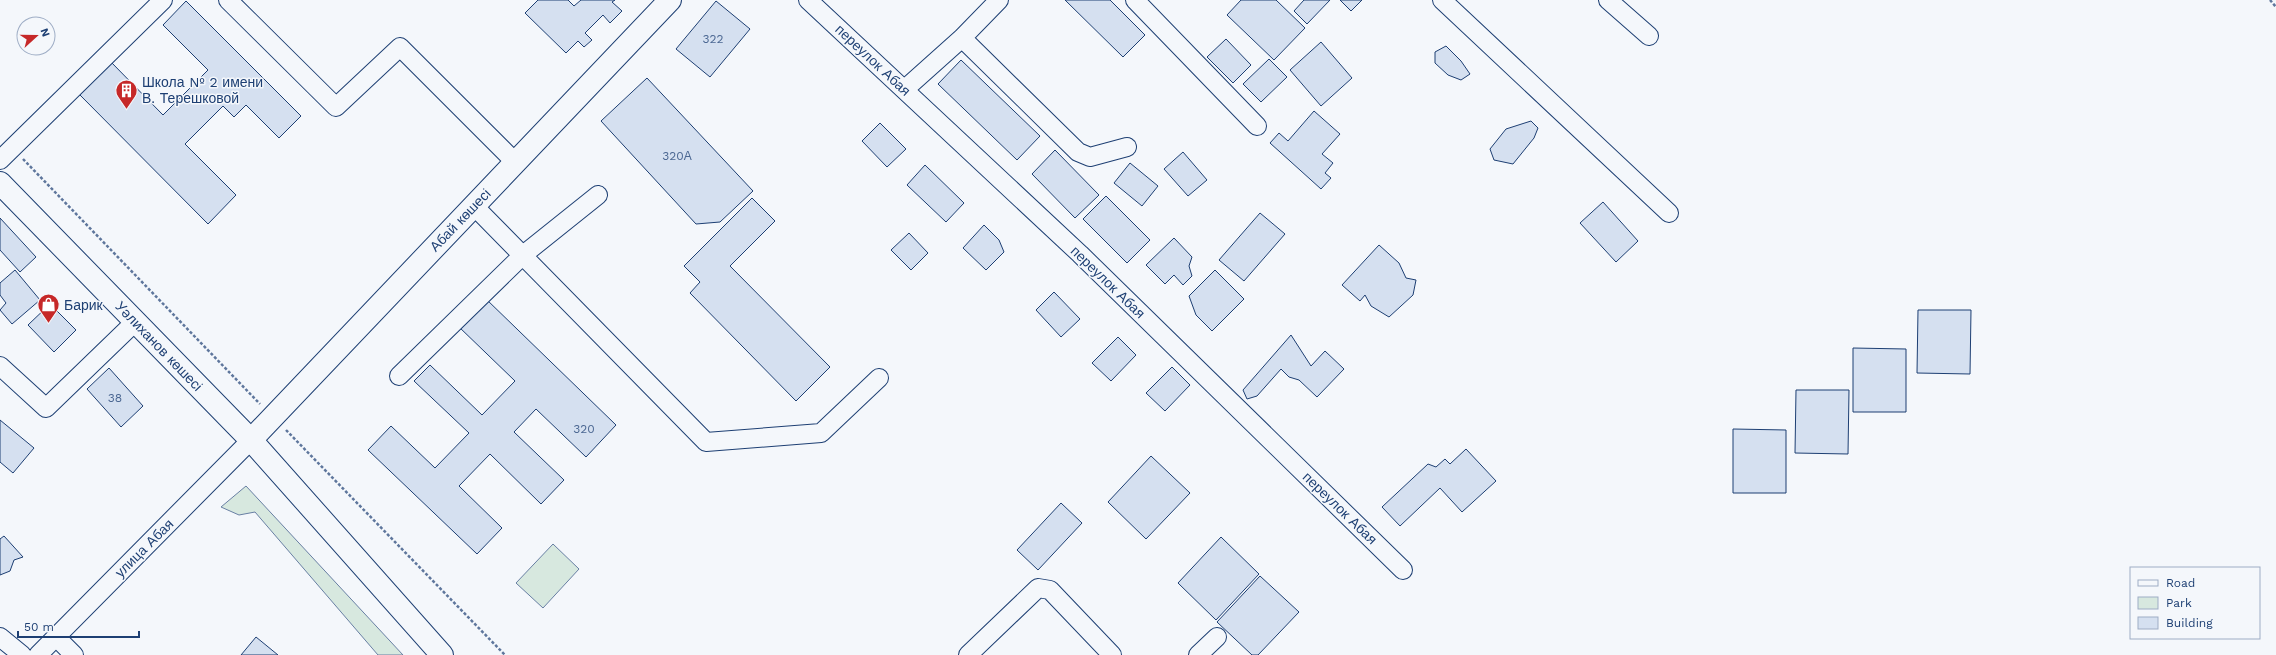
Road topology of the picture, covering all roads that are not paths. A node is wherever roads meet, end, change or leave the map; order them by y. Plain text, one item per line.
1 (163, 0) edge
2 (228, 0) edge
3 (808, 0) edge
4 (999, 0) edge
5 (1135, 0) edge
6 (1608, 0) edge
7 (667, 1) edge
8 (1452, 3) edge
9 (1649, 36) dead end
10 (962, 38) junction
11 (905, 89) junction
12 (1257, 126) dead end
13 (1127, 147) dead end
14 (6, 154) edge
15 (515, 162) junction
16 (0, 183) edge
17 (598, 196) dead end
18 (474, 206) junction
19 (1669, 213) dead end
20 (523, 255) junction
21 (135, 322) junction
22 (0, 366) edge
23 (399, 376) dead end
24 (878, 378) dead end
25 (250, 440) junction
26 (1403, 570) dead end
27 (0, 636) edge
28 (56, 637) junction
29 (1217, 637) dead end
30 (22, 655) edge
31 (38, 655) edge
32 (74, 655) edge
33 (442, 655) edge
34 (968, 655) edge
35 (1112, 655) edge
36 (1198, 655) edge

1 - 14 street
2 - 15 street
3 - 11 street, переулок Абая
4 - 10 street
5 - 12 street
6 - 9 street
7 - 15 main road, Абай көшесі
8 - 19 street
10 - 11 street
10 - 13 street
11 - 26 street, переулок Абая
15 - 18 main road, Абай көшесі
16 - 21 main road, Уәлиханов көшесі
17 - 20 street
18 - 20 street
18 - 25 main road, Абай көшесі
20 - 23 street
20 - 24 street
21 - 22 street
21 - 25 main road, Уәлиханов көшесі
25 - 28 street, улица Абая
25 - 33 main road, Уәлиханов көшесі
27 - 30 street
28 - 31 street, улица Абая
28 - 32 street
29 - 36 street
34 - 35 street

